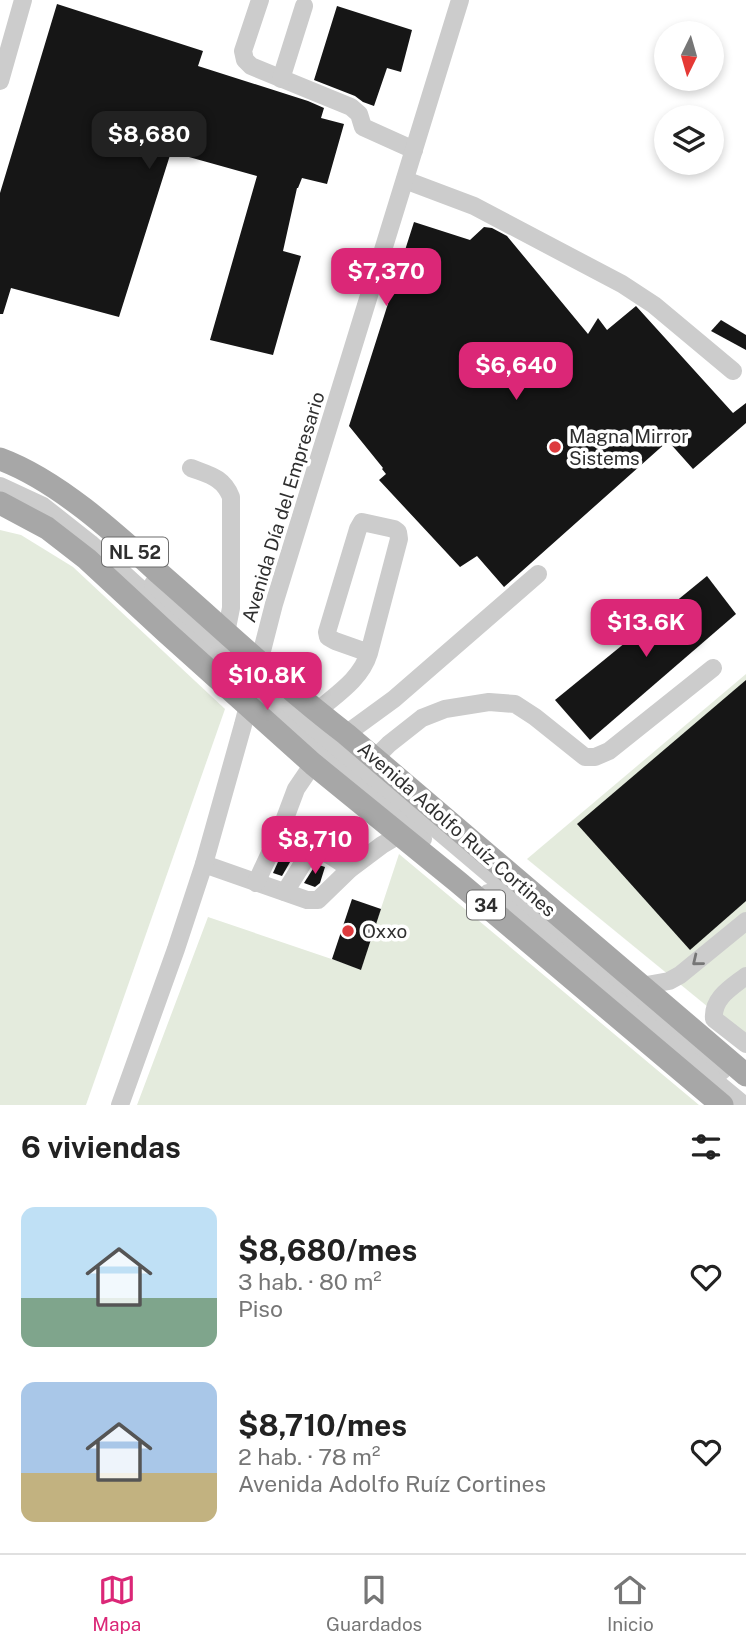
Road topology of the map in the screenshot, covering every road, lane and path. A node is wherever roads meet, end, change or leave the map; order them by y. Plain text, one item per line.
1 (23, 0) edge
2 (260, 0) edge
3 (460, 0) edge
4 (304, 6) dead end
5 (281, 79) junction
6 (0, 81) edge
7 (414, 150) junction
8 (405, 180) junction
9 (733, 371) dead end
10 (0, 459) edge
11 (191, 468) dead end
12 (0, 476) edge
13 (0, 486) edge
14 (0, 503) edge
15 (538, 575) dead end
16 (226, 633) junction
17 (369, 653) junction
18 (713, 668) dead end
19 (254, 683) junction
20 (317, 711) junction
21 (346, 734) junction
22 (374, 759) junction
23 (313, 764) junction
24 (281, 829) junction
25 (399, 835) junction
26 (313, 847) junction
27 (204, 864) junction
28 (349, 869) junction
29 (256, 883) junction
30 (285, 892) junction
31 (746, 921) edge
32 (746, 976) edge
33 (641, 986) junction
34 (746, 1044) edge
35 (746, 1075) edge
36 (746, 1091) edge
37 (120, 1105) edge
38 (722, 1105) edge
39 (744, 1105) edge

1 - 6 street
2 - 5 street
3 - 7 street, Avenida Día del Empresario
4 - 5 street
5 - 7 street
7 - 8 street, Avenida Día del Empresario
8 - 9 street
8 - 19 street, Avenida Día del Empresario
10 - 16 main road, Avenida Adolfo Ruíz Cortines / NL 52
11 - 16 street
12 - 19 street
13 - 19 street
14 - 19 main road, Avenida Adolfo Ruíz Cortines / NL 52
15 - 21 street
16 - 19 main road, Avenida Adolfo Ruíz Cortines / NL 52
17 - 17 street
17 - 20 street
18 - 22 street
19 - 20 main road, Avenida Adolfo Ruíz Cortines / 34
19 - 23 main road, Avenida Adolfo Ruíz Cortines / 34
19 - 27 street, Avenida Día del Empresario
19 - 36 street
19 - 39 street
20 - 21 main road, Avenida Adolfo Ruíz Cortines / 34
21 - 22 main road, Avenida Adolfo Ruíz Cortines / 34
22 - 33 main road, Avenida Adolfo Ruíz Cortines / 34
23 - 24 street
23 - 25 main road, Avenida Adolfo Ruíz Cortines / 34
24 - 26 street
24 - 29 street
25 - 28 street
25 - 38 main road, Avenida Adolfo Ruíz Cortines / 34
26 - 28 street
26 - 30 street
27 - 29 street
27 - 37 street, Avenida Día del Empresario
28 - 30 street
29 - 30 street
31 -> 33 street
32 - 34 street
33 - 35 main road, Avenida Adolfo Ruíz Cortines / 34

